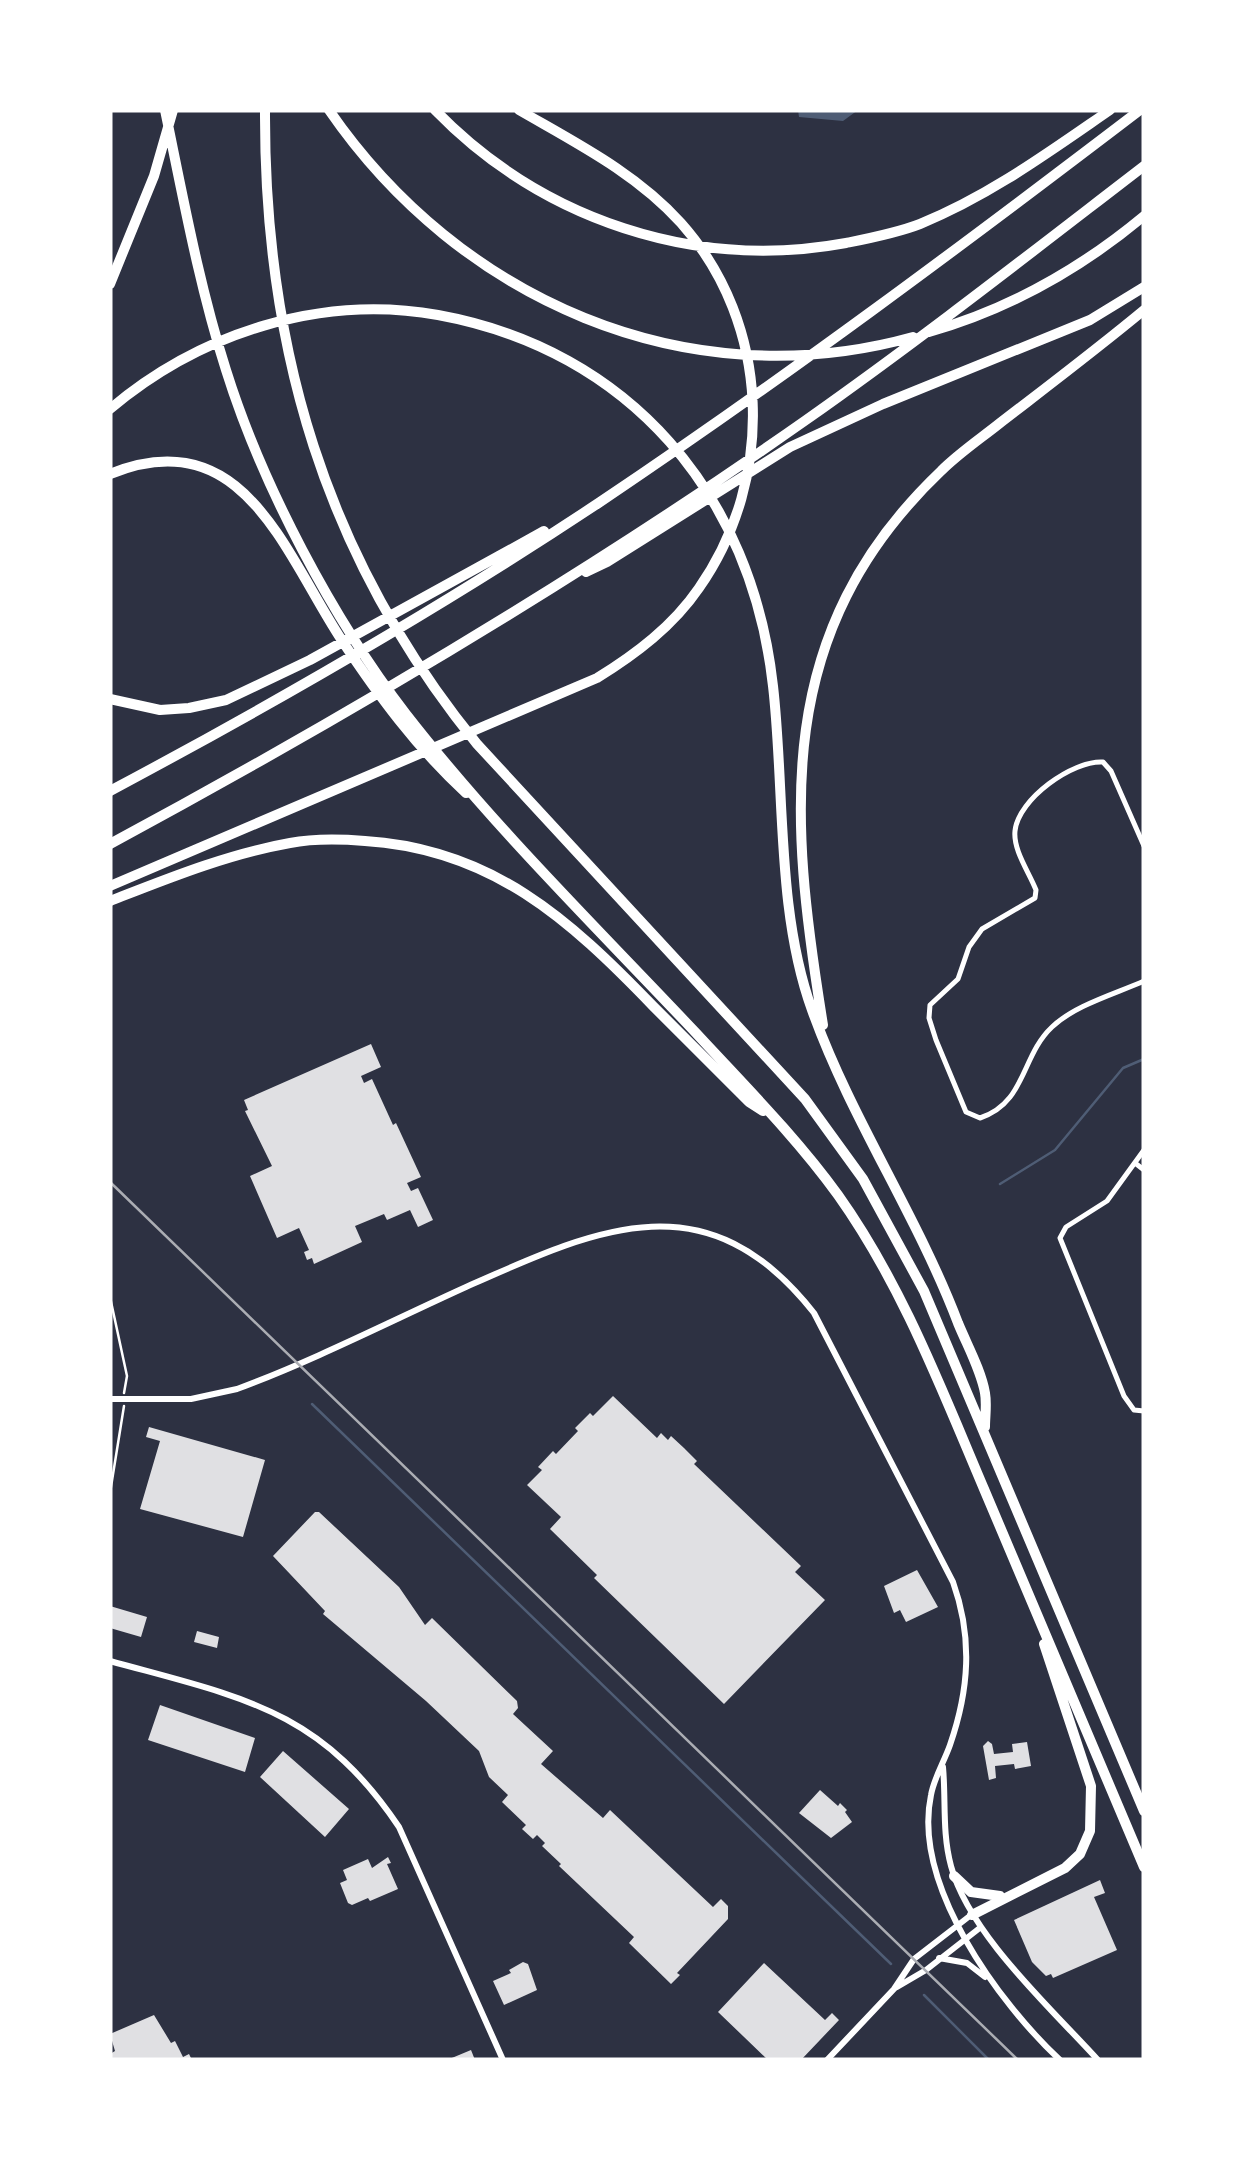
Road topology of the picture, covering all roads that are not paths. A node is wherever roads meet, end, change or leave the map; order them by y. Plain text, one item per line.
1 (165, 110) edge
2 (174, 110) edge
3 (265, 110) edge
4 (330, 110) edge
5 (435, 110) edge
6 (520, 110) edge
7 (1110, 110) edge
8 (1140, 110) edge
9 (1144, 166) edge
10 (1144, 216) edge
11 (110, 284) edge
12 (1144, 287) edge
13 (1144, 310) edge
14 (110, 410) edge
15 (752, 464) junction
16 (110, 474) edge
17 (432, 600) junction
18 (110, 699) edge
19 (110, 791) edge
20 (506, 830) junction
21 (110, 844) edge
22 (1144, 846) edge
23 (110, 886) edge
24 (110, 901) edge
25 (1144, 981) edge
26 (826, 1046) junction
27 (778, 1120) junction
28 (1144, 1150) edge
29 (1135, 1163) junction
30 (1144, 1170) edge
31 (110, 1399) edge
32 (1144, 1411) edge
33 (985, 1434) junction
34 (1037, 1614) junction
35 (110, 1661) edge
36 (943, 1766) junction
37 (1144, 1810) edge
38 (1144, 1867) edge
39 (954, 1876) junction
40 (1006, 1896) junction
41 (972, 1915) junction
42 (958, 1924) junction
43 (982, 1927) junction
44 (965, 1938) junction
45 (938, 1958) junction
46 (990, 1980) junction
47 (894, 1989) junction
48 (503, 2060) edge
49 (827, 2060) edge
50 (1060, 2060) edge
51 (1098, 2060) edge

1 - 20 highway
2 - 11 highway
3 - 33 highway
4 - 10 highway
5 - 7 highway
6 - 23 highway
8 - 17 highway
9 - 15 highway
12 - 15 highway
13 - 26 highway
14 - 26 highway
15 - 21 highway
16 - 20 highway
17 - 18 highway
17 - 19 highway
20 - 27 highway
22 - 25 street
24 - 27 highway
26 - 33 highway
27 - 34 highway
28 - 29 street
29 - 30 street
29 - 32 street
31 - 36 street
33 - 37 highway
34 - 38 highway
34 - 40 highway
35 - 48 street
36 - 39 street
36 - 42 street
39 - 40 highway
39 - 41 street
40 - 41 highway
41 - 42 street
41 - 43 street
42 - 44 street
42 - 47 street
43 - 44 street
43 - 51 street
44 - 45 street
44 - 46 street
45 - 46 street
45 - 47 street
46 - 50 street
47 - 49 street

